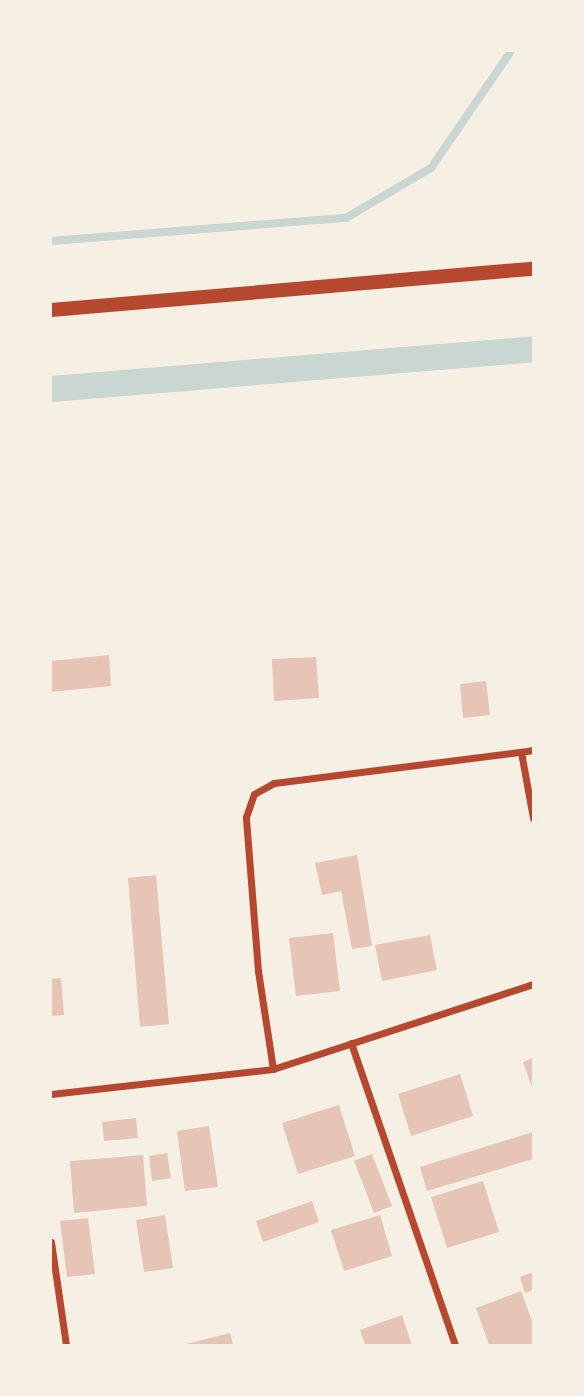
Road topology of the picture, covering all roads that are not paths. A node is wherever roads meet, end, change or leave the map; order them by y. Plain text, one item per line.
1 (533, 269) edge
2 (51, 310) edge
3 (533, 750) edge
4 (521, 752) junction
5 (533, 818) edge
6 (533, 984) edge
7 (351, 1043) junction
8 (273, 1069) junction
9 (51, 1094) edge
10 (51, 1242) edge
11 (66, 1345) edge
12 (455, 1345) edge

1 - 2 main road
3 - 4 street
4 - 5 street
4 - 8 street
6 - 7 street
7 - 8 street
7 - 12 street
8 - 9 street
10 - 11 street

